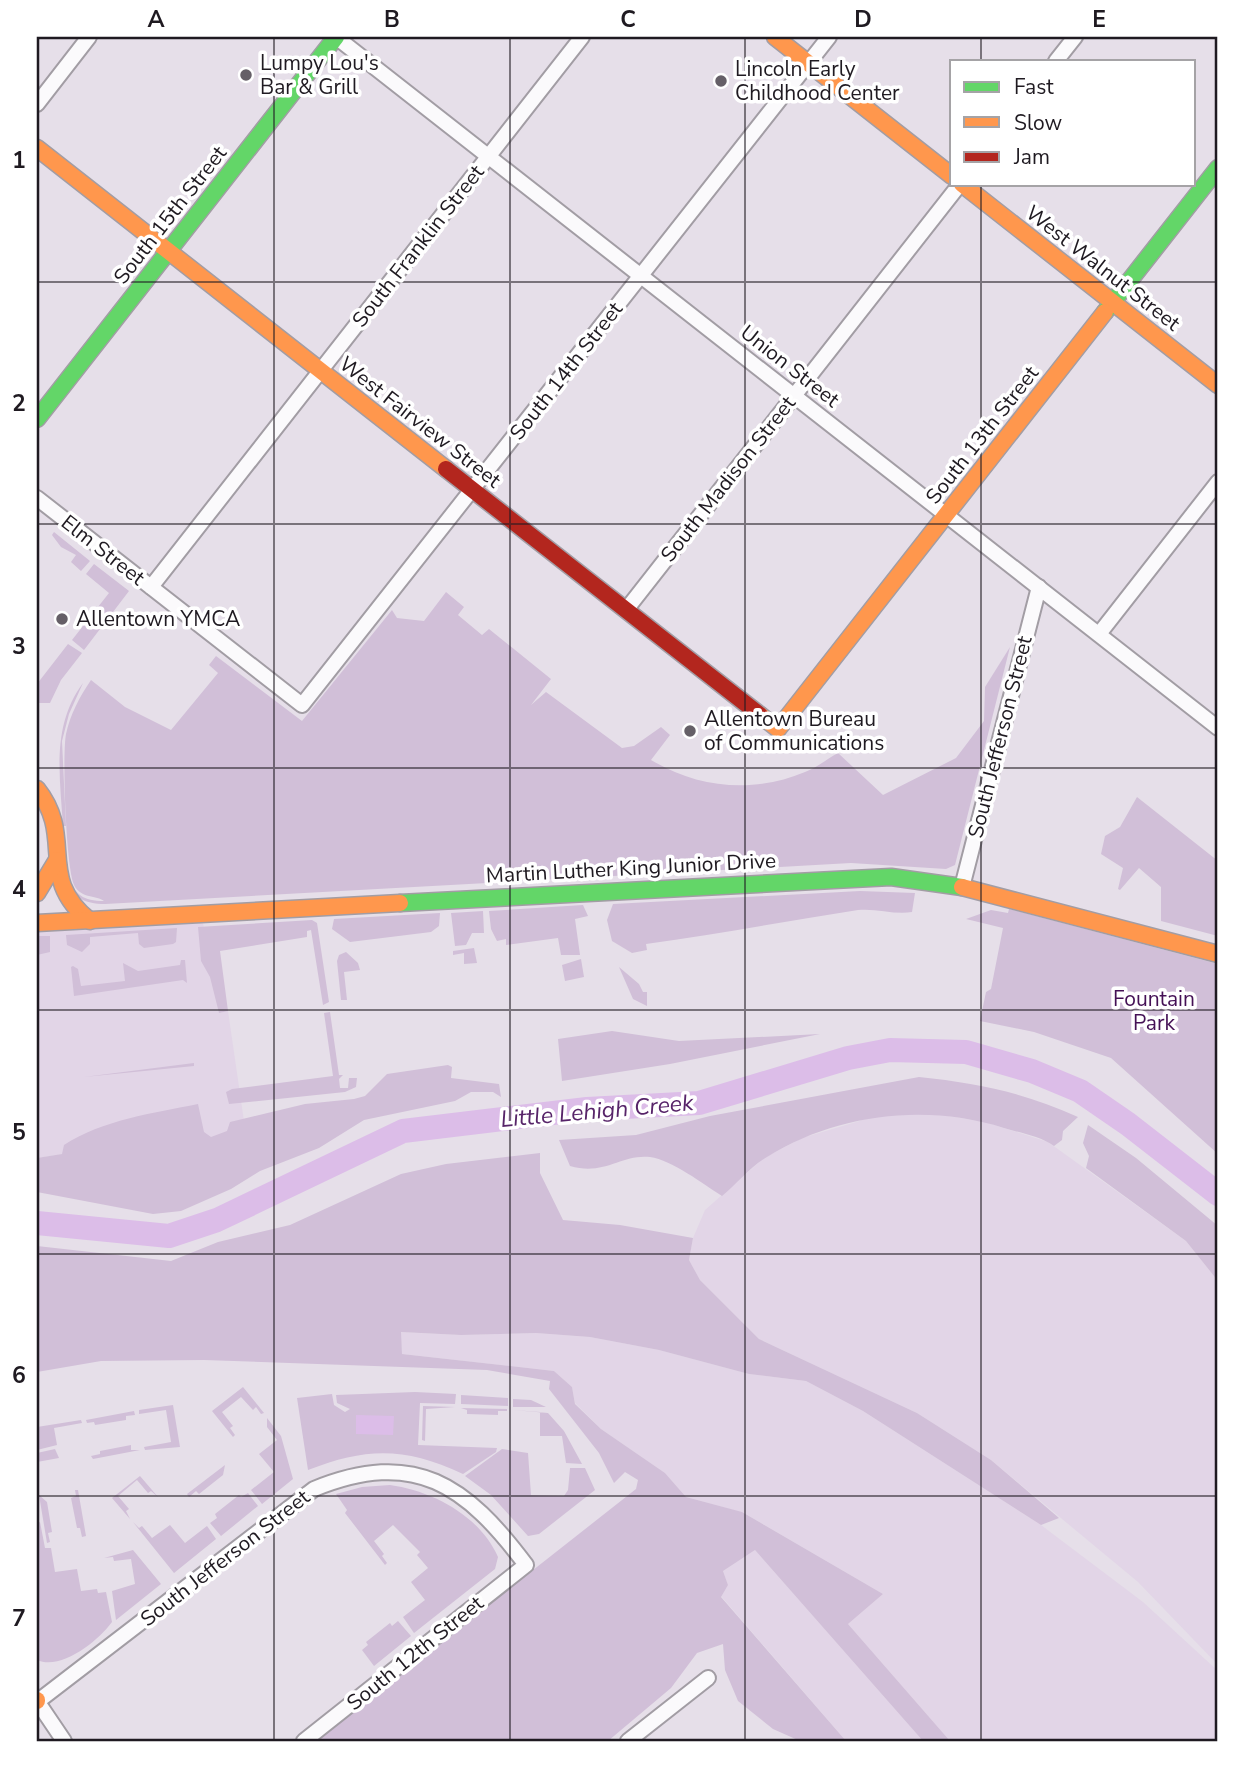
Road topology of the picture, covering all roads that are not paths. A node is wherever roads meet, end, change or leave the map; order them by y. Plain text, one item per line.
1 (89, 37) edge
2 (336, 37) edge
3 (582, 37) edge
4 (775, 37) edge
5 (829, 37) edge
6 (1075, 37) edge
7 (1057, 60) edge
8 (808, 63) junction
9 (37, 104) edge
10 (37, 148) edge
11 (488, 156) junction
12 (1218, 168) edge
13 (950, 174) edge
14 (959, 186) edge
15 (964, 186) edge
16 (168, 251) junction
17 (642, 276) junction
18 (1112, 302) junction
19 (321, 371) junction
20 (1218, 386) edge
21 (794, 395) junction
22 (37, 419) edge
23 (1218, 482) edge
24 (473, 490) junction
25 (37, 498) edge
26 (946, 514) junction
27 (151, 587) junction
28 (1039, 587) junction
29 (626, 610) junction
30 (1099, 634) junction
31 (302, 705) joint
32 (1218, 728) edge
33 (778, 729) joint
34 (37, 789) edge
35 (37, 801) edge
36 (54, 823) junction
37 (57, 860) junction
38 (962, 887) junction
39 (37, 893) edge
40 (90, 921) junction
41 (37, 923) edge
42 (1218, 954) edge
43 (526, 1565) joint
44 (708, 1678) dead end
45 (37, 1701) edge
46 (64, 1741) edge
47 (304, 1741) edge
48 (628, 1741) edge

1 - 9 street
2 - 11 street, Union Street
2 - 16 street, South 15th Street
3 - 11 street, South Franklin Street
4 - 8 street
5 - 8 street, South 14th Street
6 - 7 street
8 - 13 street
8 - 17 street, South 14th Street
10 - 16 street, West Fairview Street
11 - 17 street, Union Street
11 - 19 street, South Franklin Street
12 - 18 street, South 13th Street
14 - 21 street, South Madison Street
15 - 18 street, West Walnut Street
16 - 19 street, West Fairview Street
16 - 22 street, South 15th Street
17 - 21 street, Union Street
17 - 24 street, South 14th Street
18 - 20 street, West Walnut Street
18 - 26 street, South 13th Street
19 - 24 street, West Fairview Street
19 - 27 street, South Franklin Street
21 - 26 street, Union Street
21 - 29 street, South Madison Street
23 - 30 street
24 - 29 street, West Fairview Street
24 - 31 street, South 14th Street
25 - 27 street, Elm Street
26 - 28 street, Union Street
26 - 33 street, South 13th Street
27 - 31 street, Elm Street
28 - 30 street, Union Street
28 - 38 street, South Jefferson Street
29 - 33 street, West Fairview Street
30 - 32 street, Union Street
34 - 36 street
35 - 36 street
36 - 37 street
37 - 39 street
37 - 40 street
38 - 40 street, Martin Luther King Junior Drive
38 - 42 street, Martin Luther King Junior Drive
40 - 41 street, Martin Luther King Junior Drive
43 - 45 street, South Jefferson Street
43 - 47 street, South 12th Street
44 - 48 street
45 - 46 street

